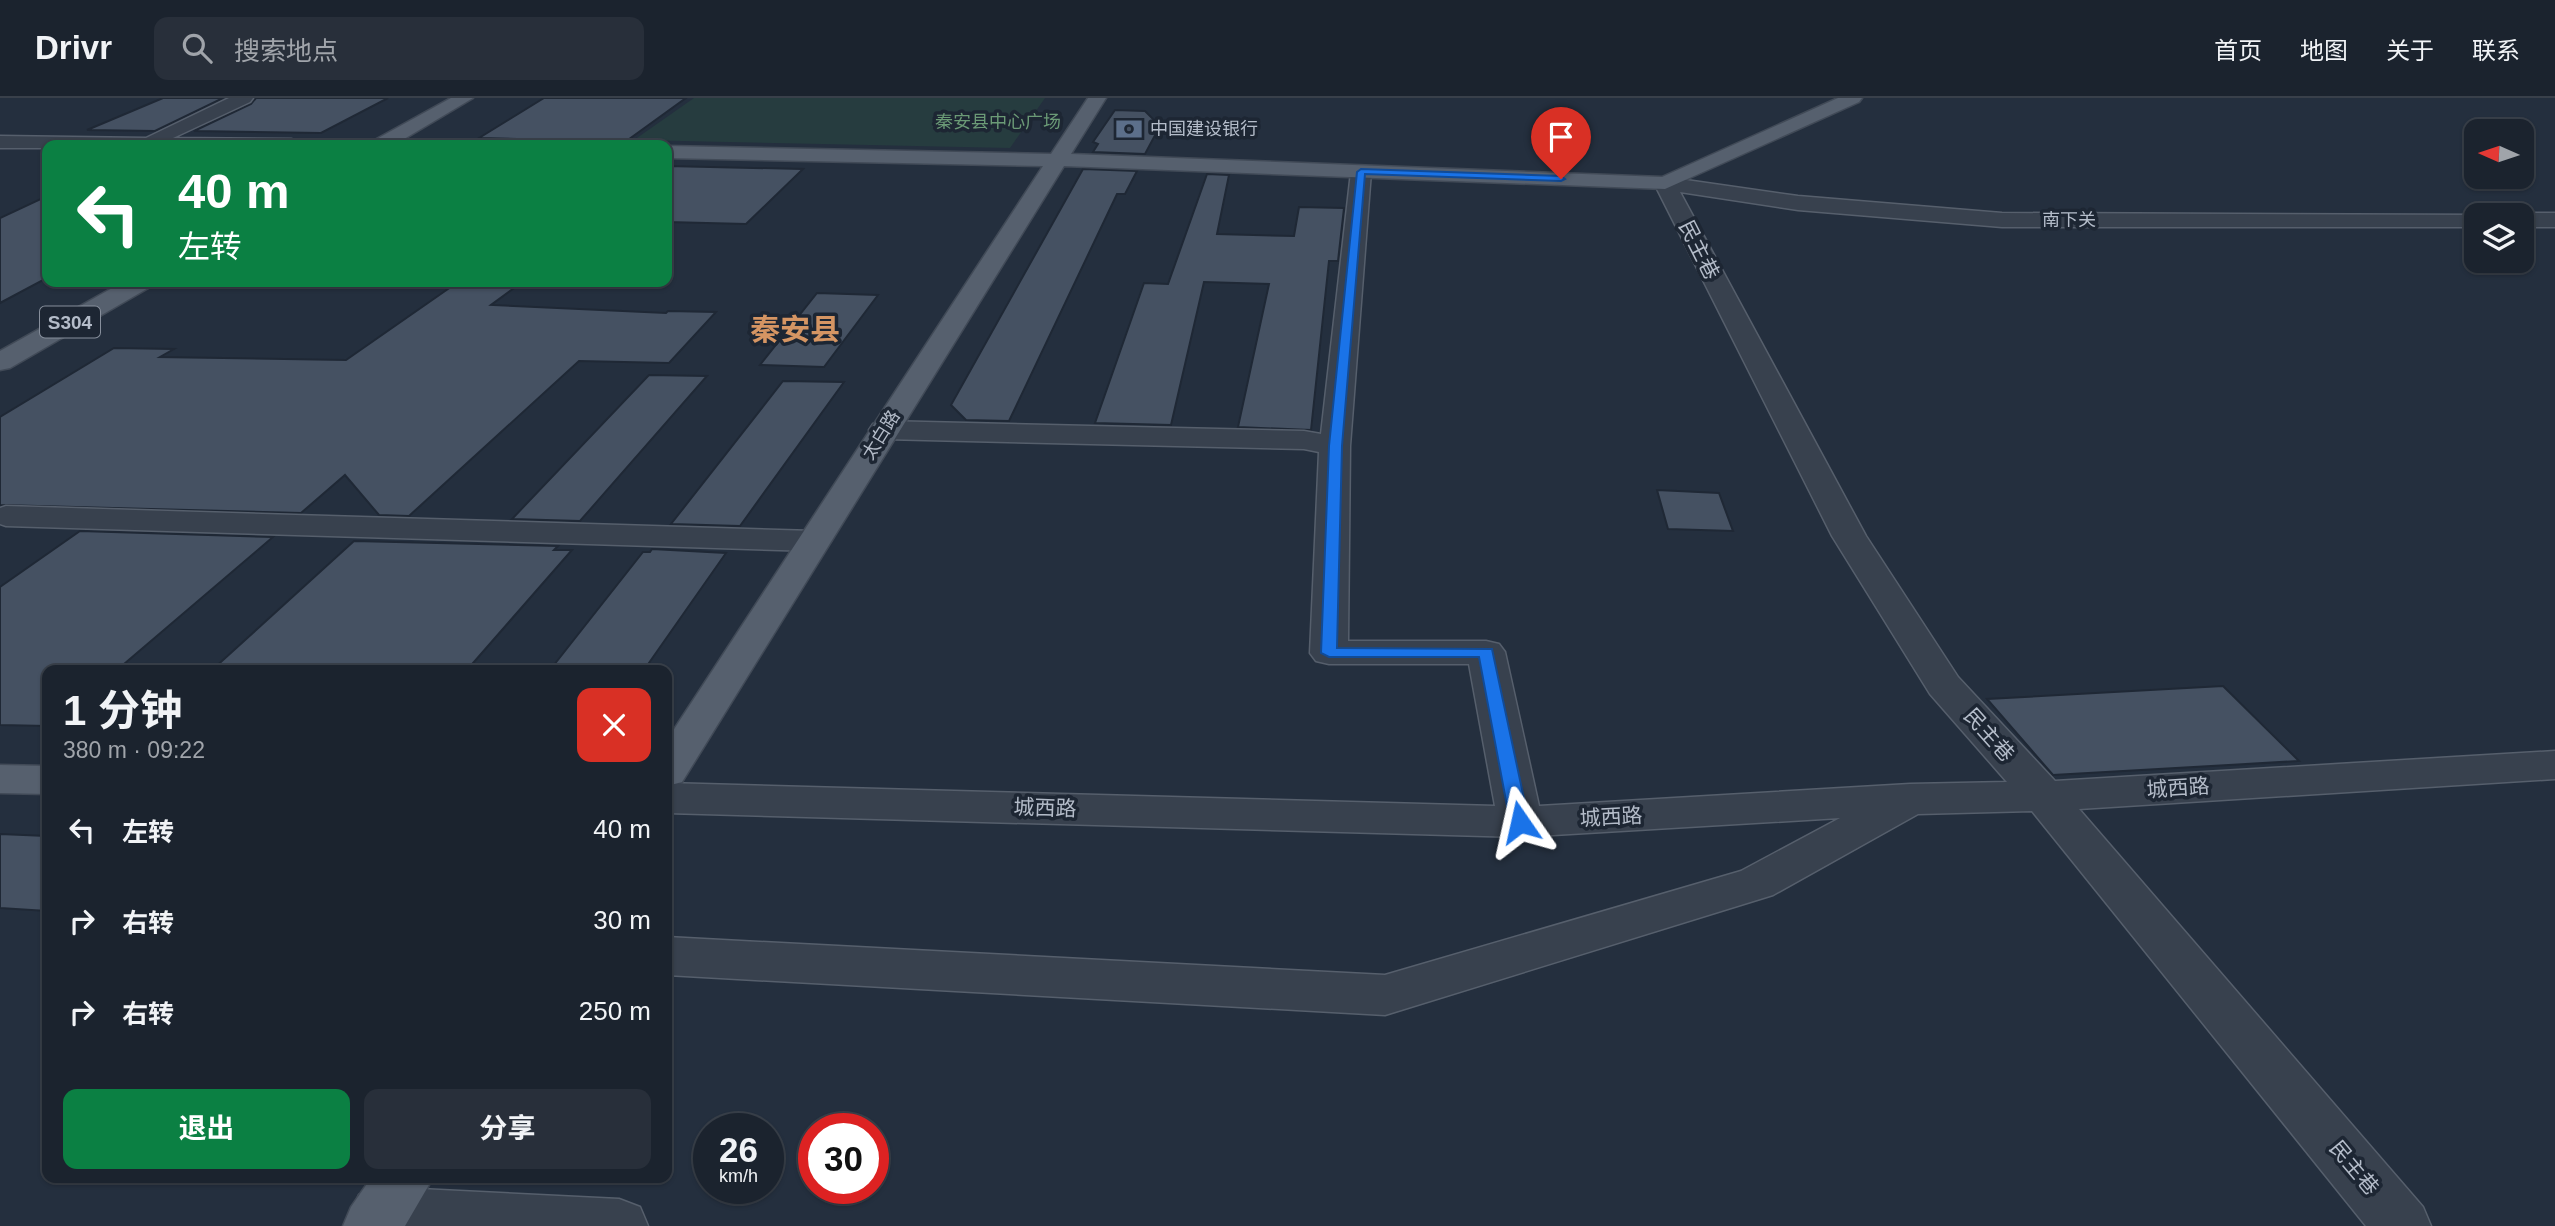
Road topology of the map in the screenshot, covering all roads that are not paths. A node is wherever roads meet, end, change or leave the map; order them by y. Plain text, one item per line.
1 (244, 98) edge
2 (464, 98) edge
3 (1097, 98) edge
4 (1853, 98) edge
5 (153, 140) edge
6 (389, 140) edge
7 (0, 142) edge
8 (42, 143) edge
9 (672, 152) edge
10 (1056, 160) junction
11 (1361, 172) junction
12 (1665, 183) junction
13 (2464, 220) edge
14 (2534, 220) edge
15 (2555, 220) edge
16 (132, 287) edge
17 (0, 362) edge
18 (884, 430) junction
19 (1335, 446) junction
20 (6, 516) dead end
21 (814, 541) junction
22 (672, 764) edge
23 (2555, 765) edge
24 (0, 779) edge
25 (42, 780) edge
26 (2044, 796) junction
27 (672, 797) edge
28 (1910, 799) junction
29 (1520, 822) junction
30 (672, 956) edge
31 (385, 1206) edge
32 (619, 1226) edge
33 (2402, 1226) edge

1 - 5 street
2 - 6 main road
3 - 10 main road, 太白路
4 - 12 main road
7 - 8 street
9 - 10 main road
10 - 11 main road
10 - 18 main road, 太白路
11 - 12 main road
11 - 19 street
12 - 13 street, 南下关
12 - 26 street, 民主巷
14 - 15 street
16 - 17 main road, S304
18 - 19 street
18 - 21 main road, 太白路
19 - 29 street
20 - 21 street
21 - 22 main road, 太白路
23 - 26 street, 城西路
24 - 25 main road
26 - 28 street, 城西路
26 - 33 street, 民主巷
27 - 29 street, 城西路
28 - 29 street, 城西路
28 - 30 street
31 - 32 street

